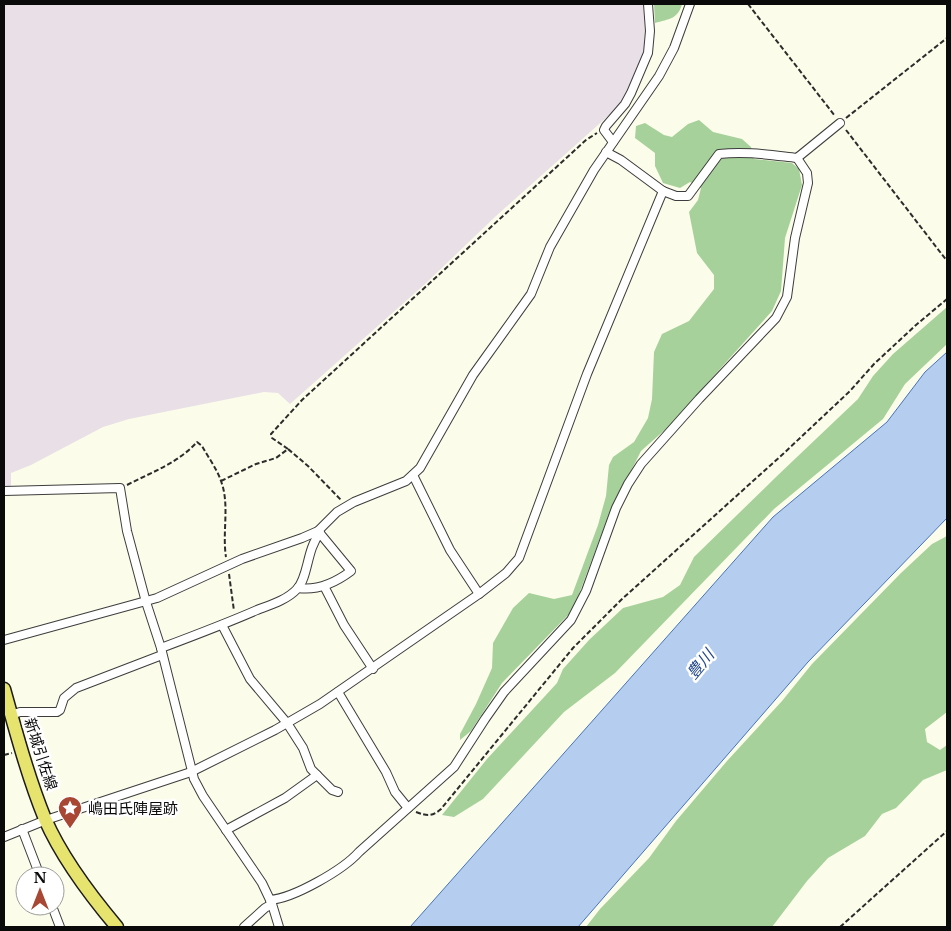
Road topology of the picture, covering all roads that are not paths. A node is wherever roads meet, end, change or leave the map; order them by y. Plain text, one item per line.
1 (648, 4) edge
2 (690, 4) edge
3 (840, 123) road end
4 (613, 142) junction
5 (606, 152) junction
6 (797, 158) junction
7 (663, 191) junction
8 (413, 475) junction
9 (4, 491) edge
10 (319, 532) junction
11 (324, 586) junction
12 (298, 588) junction
13 (479, 594) junction
14 (146, 602) junction
15 (222, 625) junction
16 (4, 640) edge
17 (161, 652) junction
18 (373, 668) junction
19 (4, 689) edge
20 (338, 692) junction
21 (11, 715) junction
22 (288, 723) junction
23 (191, 772) junction
24 (317, 775) junction
25 (338, 792) dead end
26 (408, 808) junction
27 (46, 820) junction
28 (22, 829) junction
29 (226, 830) junction
30 (4, 837) edge
31 (36, 866) edge
32 (271, 902) junction
33 (117, 927) edge
34 (244, 927) edge
35 (279, 927) edge

1 - 4 street
2 - 4 street
3 - 6 street
4 - 5 street
5 - 7 street
5 - 8 street
6 - 7 street
6 - 26 street
7 - 13 street
8 - 10 street
8 - 13 street
9 - 14 street
10 - 11 street
10 - 12 street
10 - 14 street
11 - 12 street
11 - 18 street
12 - 15 street
13 - 18 street
14 - 16 street
14 - 17 street
15 - 17 street
15 - 22 street
17 - 21 street
17 - 23 street
18 - 20 street
19 - 21 main road, 新城引佐線
20 - 22 street
20 - 26 street
21 - 27 main road, 新城引佐線
22 - 23 street
22 - 24 street
23 - 27 street
23 - 29 street
24 - 25 street
24 - 29 street
26 - 32 street
27 - 28 street
27 - 33 main road, 新城引佐線
28 - 30 street
28 - 31 street
29 - 32 street
32 - 34 street
32 - 35 street

